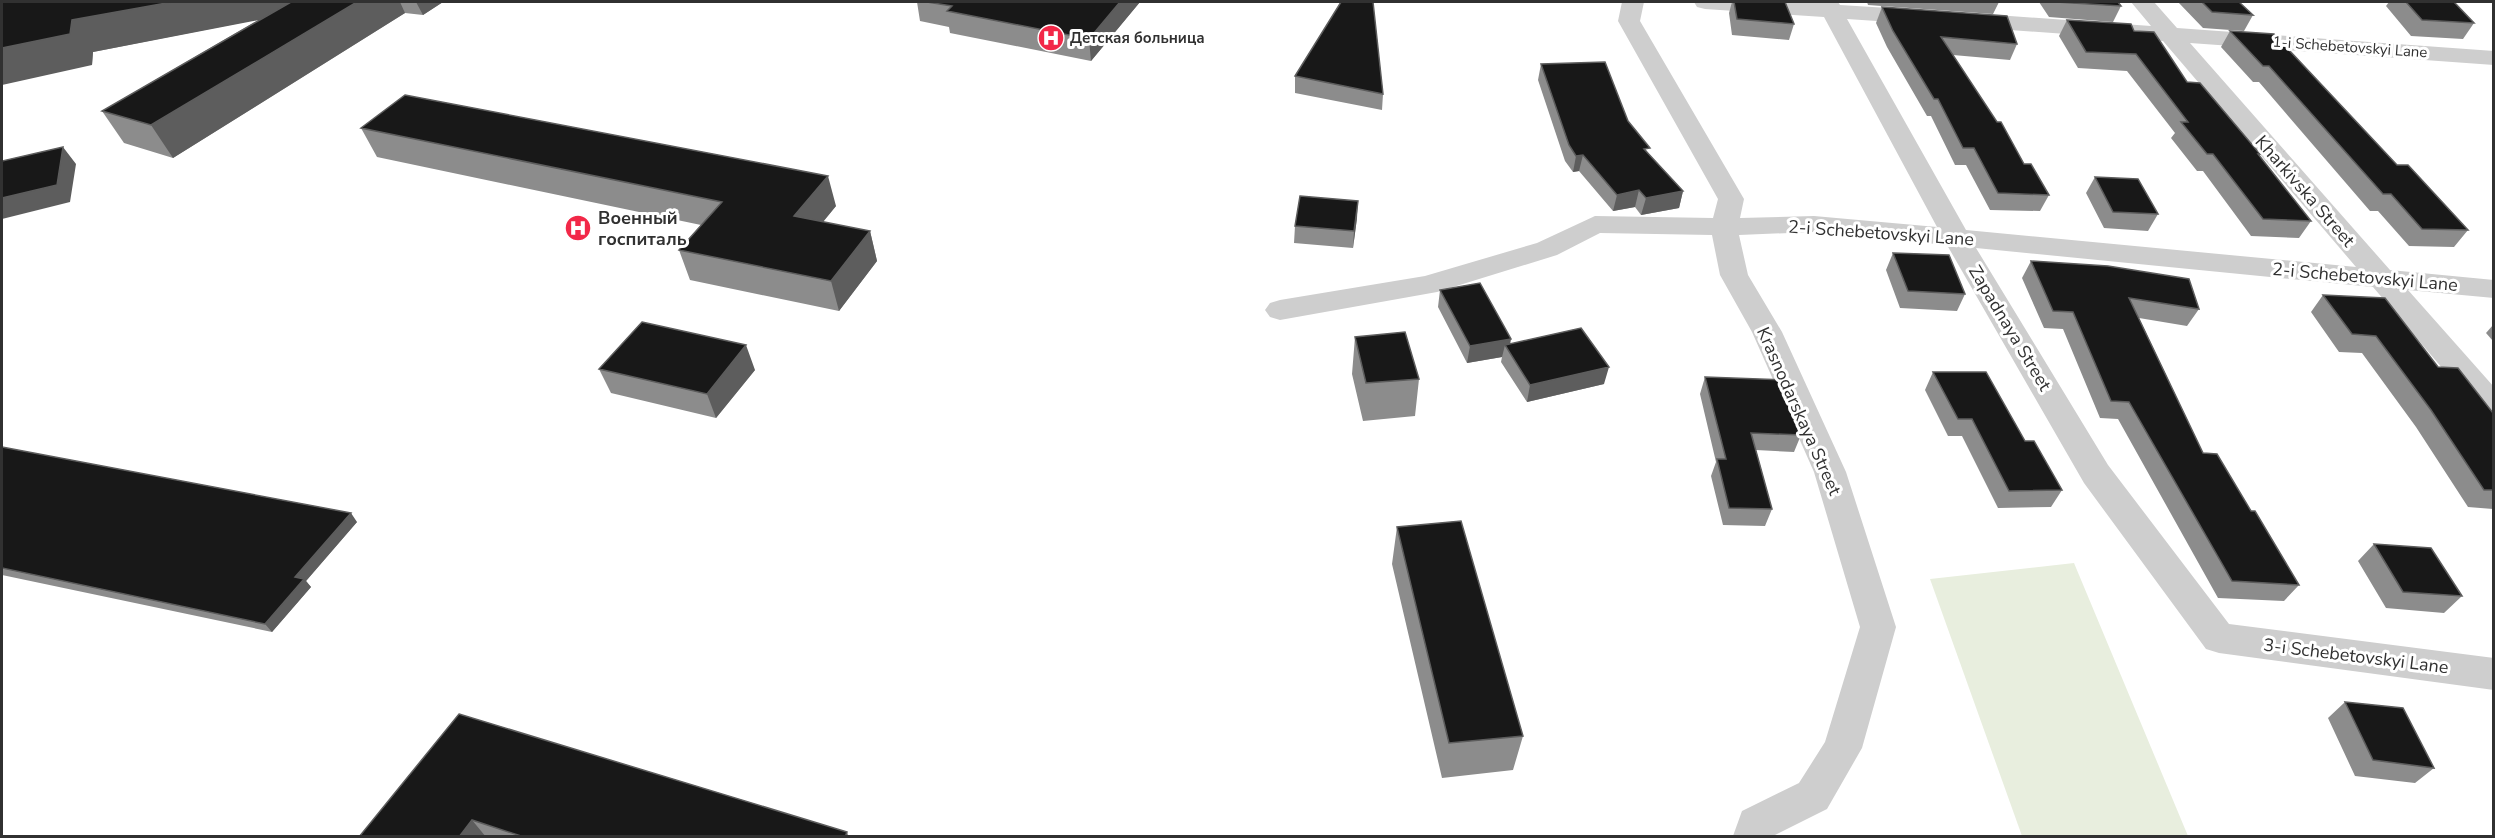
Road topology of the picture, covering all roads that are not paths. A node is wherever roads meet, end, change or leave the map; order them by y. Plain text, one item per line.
1 (1633, 2) edge
2 (1705, 2) edge
3 (2142, 2) edge
4 (1830, 6) edge
5 (2170, 34) junction
6 (2493, 58) edge
7 (1724, 227) junction
8 (1956, 237) junction
9 (2380, 278) junction
10 (2493, 289) edge
11 (1281, 310) dead end
12 (2493, 408) edge
13 (2219, 638) joint
14 (2493, 674) edge
15 (1753, 837) edge

1 - 7 street, Krasnodarskaya Street
2 - 4 street, 1-i Schebetovskyi Lane
3 - 5 street, Kharkivska Street
4 - 5 street, 1-i Schebetovskyi Lane
4 - 8 street, Zapadnaya Street
5 - 6 street, 1-i Schebetovskyi Lane
5 - 9 street, Kharkivska Street
7 - 8 street, 2-i Schebetovskyi Lane
7 - 11 street, 2-i Schebetovskyi Lane
7 - 15 street, Krasnodarskaya Street
8 - 9 street, 2-i Schebetovskyi Lane
8 - 13 street, Zapadnaya Street
9 - 10 street, 2-i Schebetovskyi Lane
9 - 12 street, Kharkivska Street
13 - 14 street, 3-i Schebetovskyi Lane

